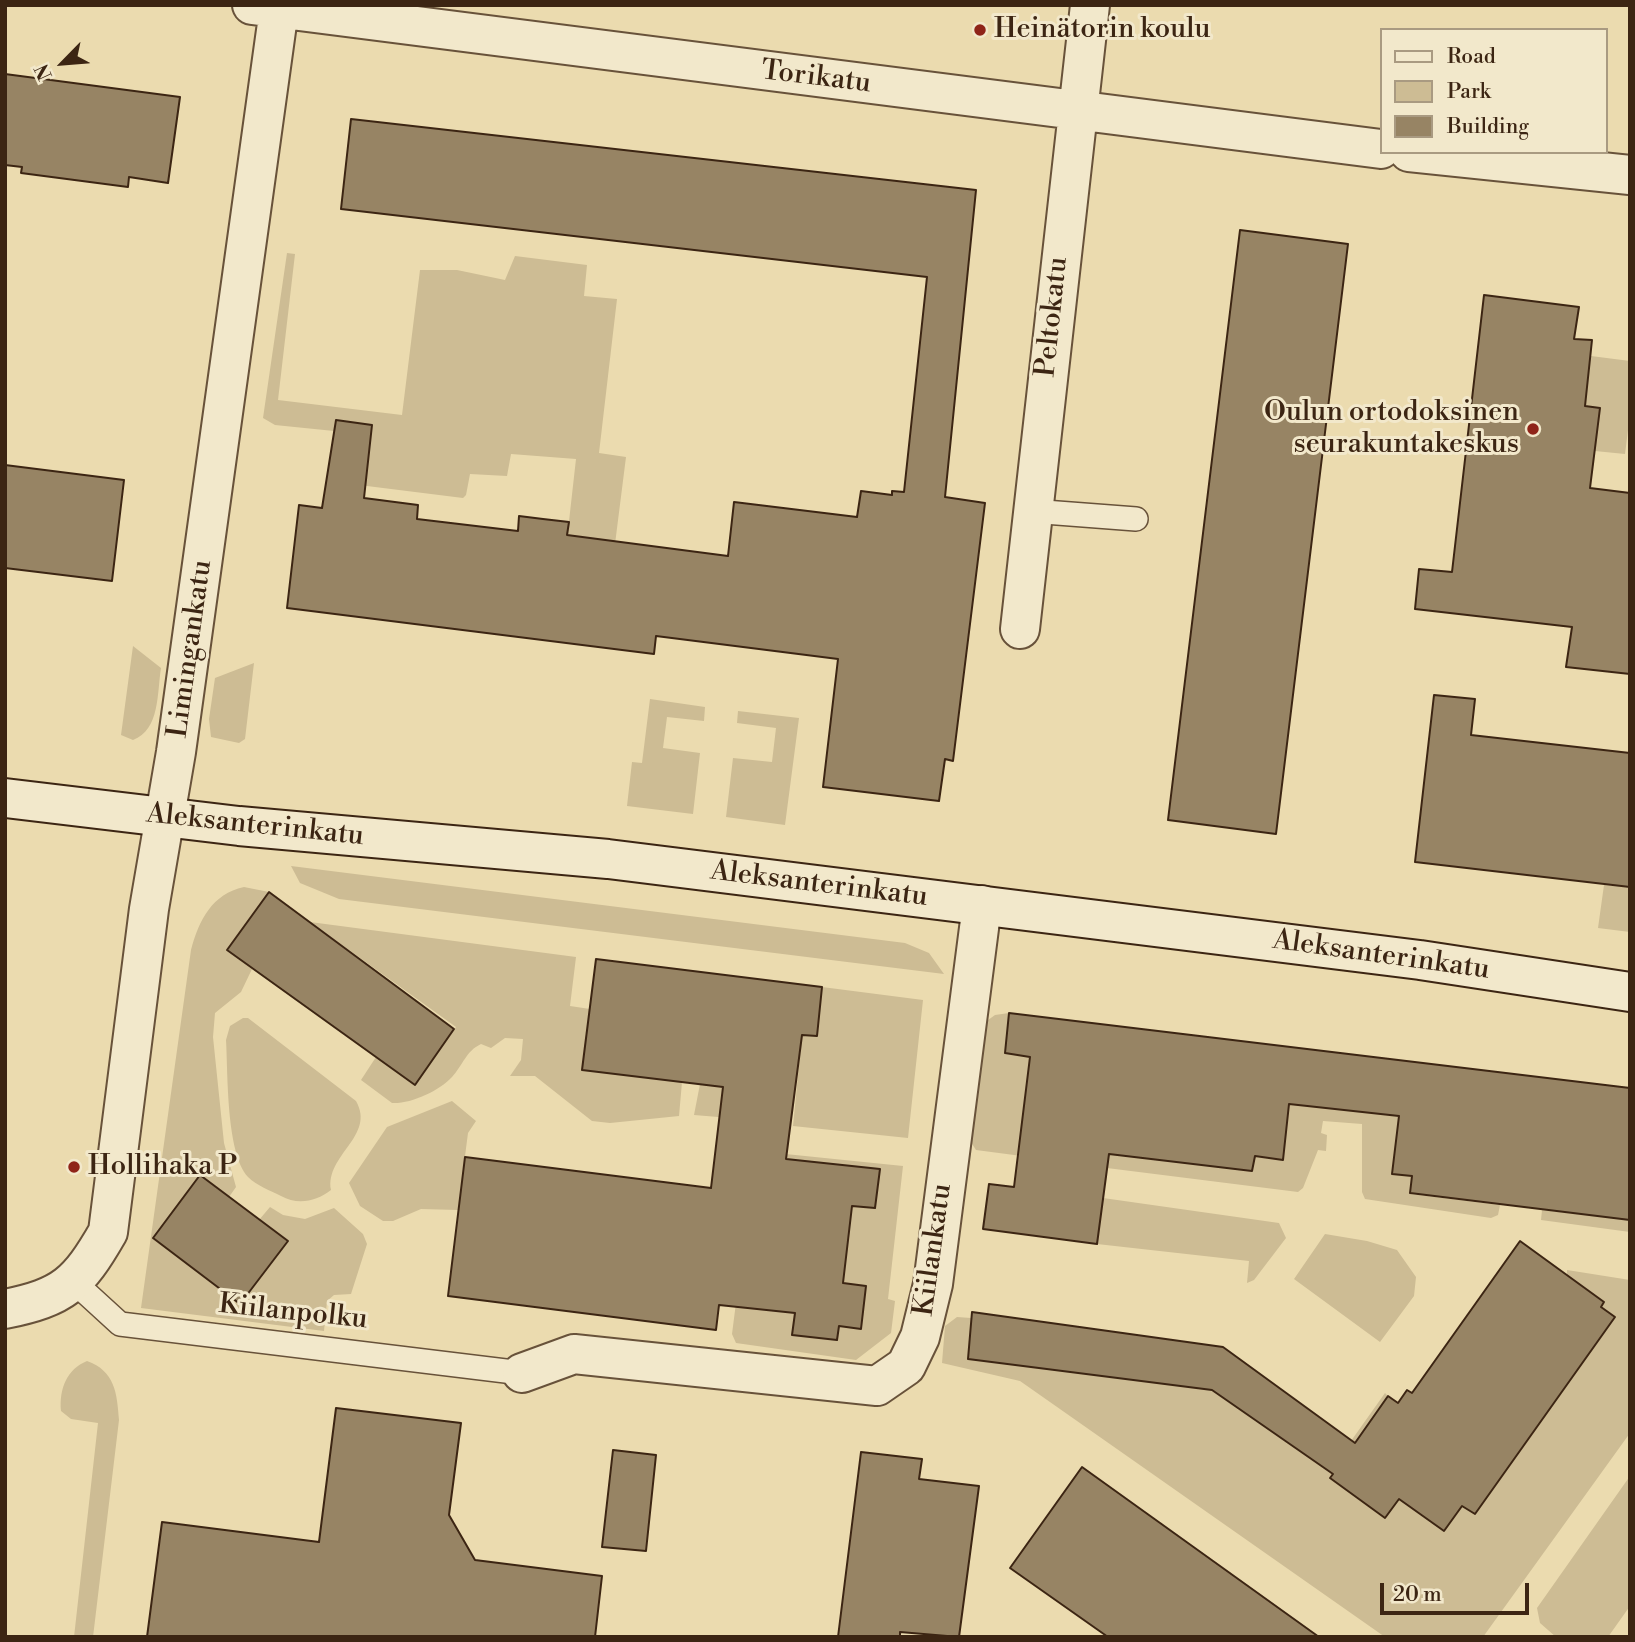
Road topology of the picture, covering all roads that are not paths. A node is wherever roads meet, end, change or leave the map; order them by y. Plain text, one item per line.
1 (1090, 5) edge
2 (270, 6) edge
3 (1077, 112) junction
4 (1380, 149) edge
5 (1428, 154) edge
6 (1630, 175) edge
7 (1031, 511) junction
8 (1136, 519) dead end
9 (1020, 629) dead end
10 (5, 798) edge
11 (165, 817) junction
12 (982, 905) junction
13 (1630, 992) edge
14 (73, 1281) junction
15 (5, 1310) edge
16 (522, 1373) joint

1 - 3 street, Peltokatu
2 - 3 street, Torikatu
2 - 11 street, Limingankatu
3 - 4 street, Torikatu
3 - 7 street, Peltokatu
5 - 6 street
7 - 8 lane
7 - 9 street, Peltokatu
10 - 11 street, Aleksanterinkatu
11 - 12 street, Aleksanterinkatu
11 - 14 street, Limingankatu
12 - 13 street, Aleksanterinkatu
12 - 16 street, Kiilankatu
14 - 15 street, Limingankatu
14 - 16 lane, Kiilanpolku

